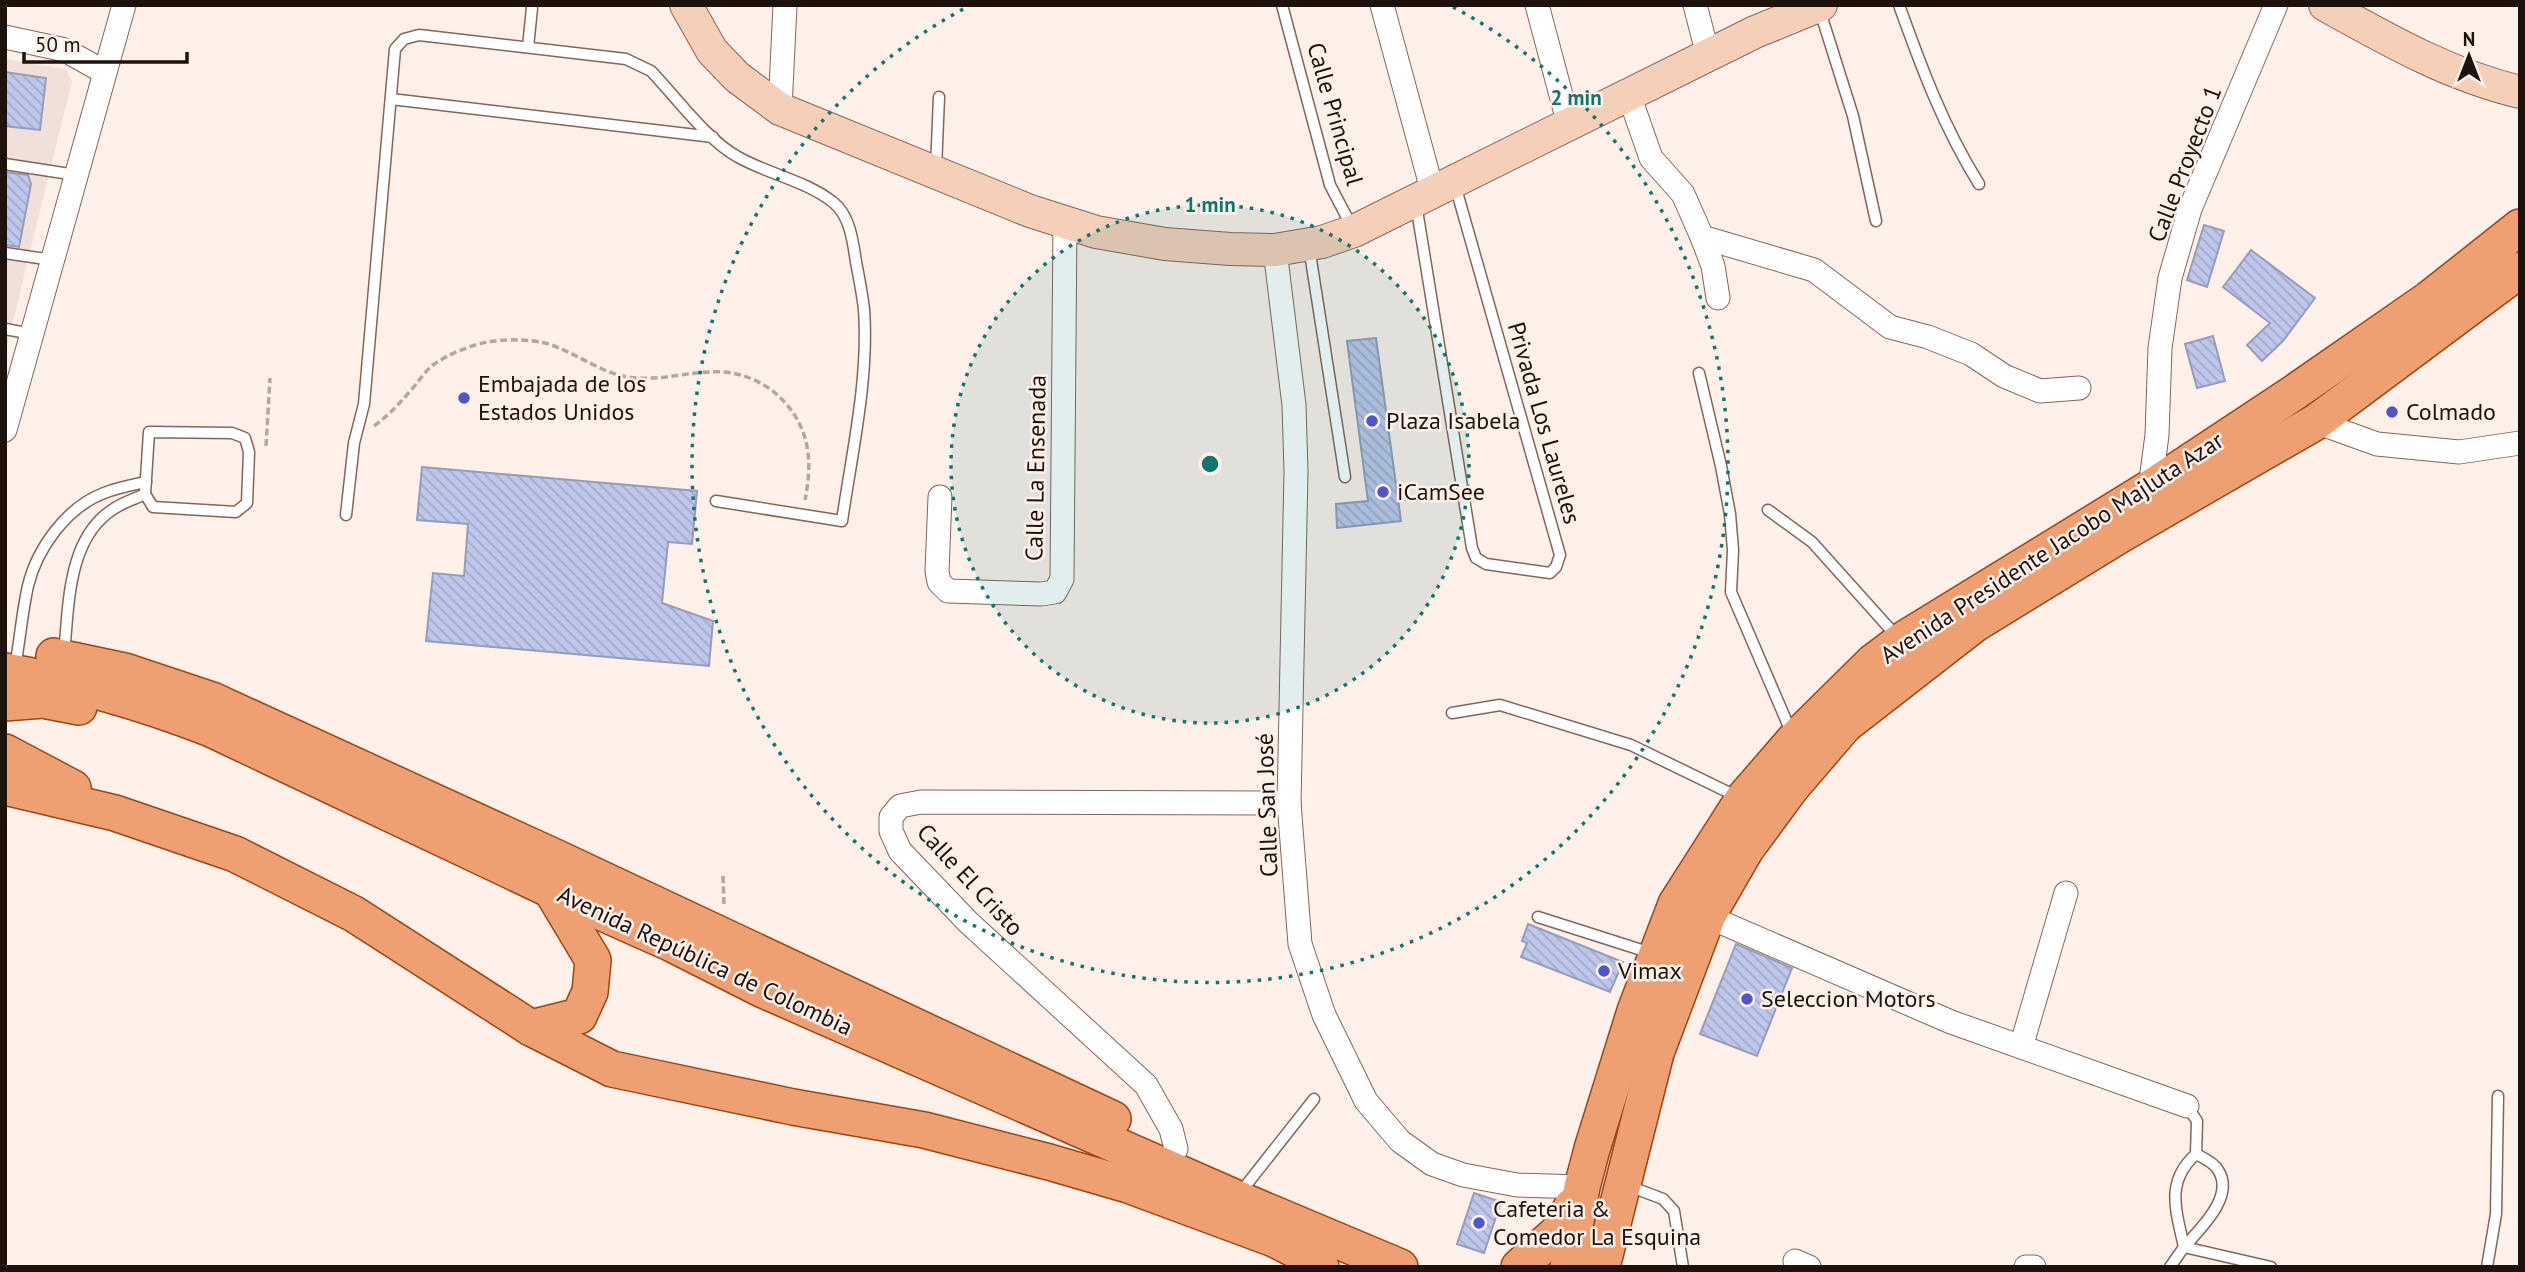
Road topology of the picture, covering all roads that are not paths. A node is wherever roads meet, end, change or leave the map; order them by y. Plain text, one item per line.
1 (124, 5) edge
2 (686, 5) edge
3 (785, 5) edge
4 (1282, 5) edge
5 (1382, 5) edge
6 (1537, 5) edge
7 (1695, 5) edge
8 (1899, 5) edge
9 (2276, 5) edge
10 (2325, 5) edge
11 (1820, 6) edge
12 (532, 8) dead end
13 (5, 37) edge
14 (528, 47) junction
15 (1708, 55) junction
16 (104, 72) junction
17 (2520, 92) edge
18 (1629, 95) junction
19 (939, 97) dead end
20 (391, 99) junction
21 (780, 109) junction
22 (1569, 125) junction
23 (713, 137) junction
24 (5, 166) edge
25 (936, 172) junction
26 (75, 177) junction
27 (1979, 184) dead end
28 (1434, 192) junction
29 (1876, 221) dead end
30 (1065, 222) junction
31 (2520, 226) edge
32 (1354, 231) junction
33 (1702, 237) junction
34 (1309, 245) junction
35 (1275, 250) junction
36 (5, 253) edge
37 (52, 260) junction
38 (2520, 270) edge
39 (1718, 298) dead end
40 (5, 329) edge
41 (32, 334) junction
42 (1699, 373) dead end
43 (2079, 388) dead end
44 (7, 416) edge
45 (2316, 422) junction
46 (2520, 443) edge
47 (1345, 477) dead end
48 (146, 482) junction
49 (145, 494) junction
50 (940, 497) dead end
51 (2156, 499) junction
52 (716, 501) dead end
53 (1768, 510) dead end
54 (346, 515) dead end
55 (1901, 641) junction
56 (10, 669) edge
57 (62, 669) junction
58 (1451, 713) dead end
59 (211, 729) junction
60 (1794, 740) junction
61 (5, 752) edge
62 (5, 787) edge
63 (1743, 799) junction
64 (1289, 803) junction
65 (115, 813) junction
66 (551, 890) junction
67 (2066, 893) dead end
68 (1676, 904) junction
69 (1708, 915) junction
70 (1538, 917) dead end
71 (1657, 955) junction
72 (531, 1028) junction
73 (2021, 1047) junction
74 (2498, 1096) dead end
75 (1314, 1099) dead end
76 (2187, 1106) joint
77 (2196, 1154) junction
78 (1183, 1163) junction
79 (1622, 1184) junction
80 (1582, 1187) junction
81 (1236, 1198) junction
82 (2183, 1247) junction
83 (1606, 1260) edge
84 (1321, 1267) edge
85 (1400, 1267) edge
86 (1519, 1267) edge
87 (1568, 1267) edge
88 (1683, 1267) edge
89 (2026, 1267) edge
90 (2035, 1267) edge
91 (2170, 1267) edge
92 (2271, 1267) edge
93 (2487, 1267) edge

1 - 16 street
2 - 21 main road
3 - 21 street
4 - 32 lane, Calle Principal
5 - 28 street
6 - 22 street
7 - 15 street
8 - 27 lane
9 - 51 street, Calle Proyecto 1
10 - 17 main road
11 - 15 main road
11 - 29 lane
12 - 14 lane
13 - 16 street
14 - 20 lane
14 - 23 lane
15 - 18 main road
16 - 26 street
18 - 22 main road
18 - 33 street
19 - 25 lane
20 - 23 lane
20 - 54 lane
21 - 25 main road
22 - 28 main road
23 - 52 lane
24 - 26 lane
25 - 30 main road
26 - 37 street
28 - 28 lane, Privada Los Laureles
28 - 32 main road
30 - 35 main road
30 - 50 street, Calle La Ensenada
31 - 51 main road, Avenida Presidente Jacobo Majluta Azar
32 - 34 main road
33 - 39 street
33 - 43 street
34 - 35 main road
34 - 47 lane
35 - 64 street, Calle San José
36 - 37 lane
37 - 41 street
38 - 45 main road, Avenida Presidente Jacobo Majluta Azar
40 - 41 lane
41 - 44 street
42 - 60 lane
45 - 46 street
45 - 51 main road, Avenida Presidente Jacobo Majluta Azar
48 - 49 lane
48 - 49 lane
48 - 56 lane
49 - 57 lane
51 - 55 main road, Avenida Presidente Jacobo Majluta Azar
51 - 69 main road, Avenida Presidente Jacobo Majluta Azar
53 - 55 lane
55 - 60 main road, Avenida Presidente Jacobo Majluta Azar
56 - 57 main road, Avenida República de Colombia
56 - 59 main road
57 - 59 main road, Avenida República de Colombia
57 - 78 main road
58 - 63 lane
59 - 66 main road, Avenida República de Colombia
60 - 63 main road, Avenida Presidente Jacobo Majluta Azar
61 - 65 main road
62 - 65 main road
63 - 68 main road, Avenida Presidente Jacobo Majluta Azar
64 - 78 street, Calle El Cristo
64 - 80 street, Calle San José
65 - 72 main road
66 - 72 main road
66 - 78 main road, Avenida República de Colombia
67 - 73 street
68 - 69 street
68 - 71 main road, Avenida Presidente Jacobo Majluta Azar
69 - 73 street
69 - 79 main road, Avenida Presidente Jacobo Majluta Azar
70 - 71 lane
71 - 80 main road, Avenida Presidente Jacobo Majluta Azar
72 - 84 main road
73 - 76 street
74 - 93 lane
75 - 81 lane
76 - 77 lane
77 - 82 lane
77 - 82 lane
78 - 81 main road, Avenida República de Colombia
79 - 83 main road, Avenida Presidente Jacobo Majluta Azar
79 - 88 lane
80 - 86 main road
80 - 87 main road, Avenida Presidente Jacobo Majluta Azar
81 - 85 main road, Avenida República de Colombia
82 - 91 lane
82 - 92 lane
89 - 90 street

